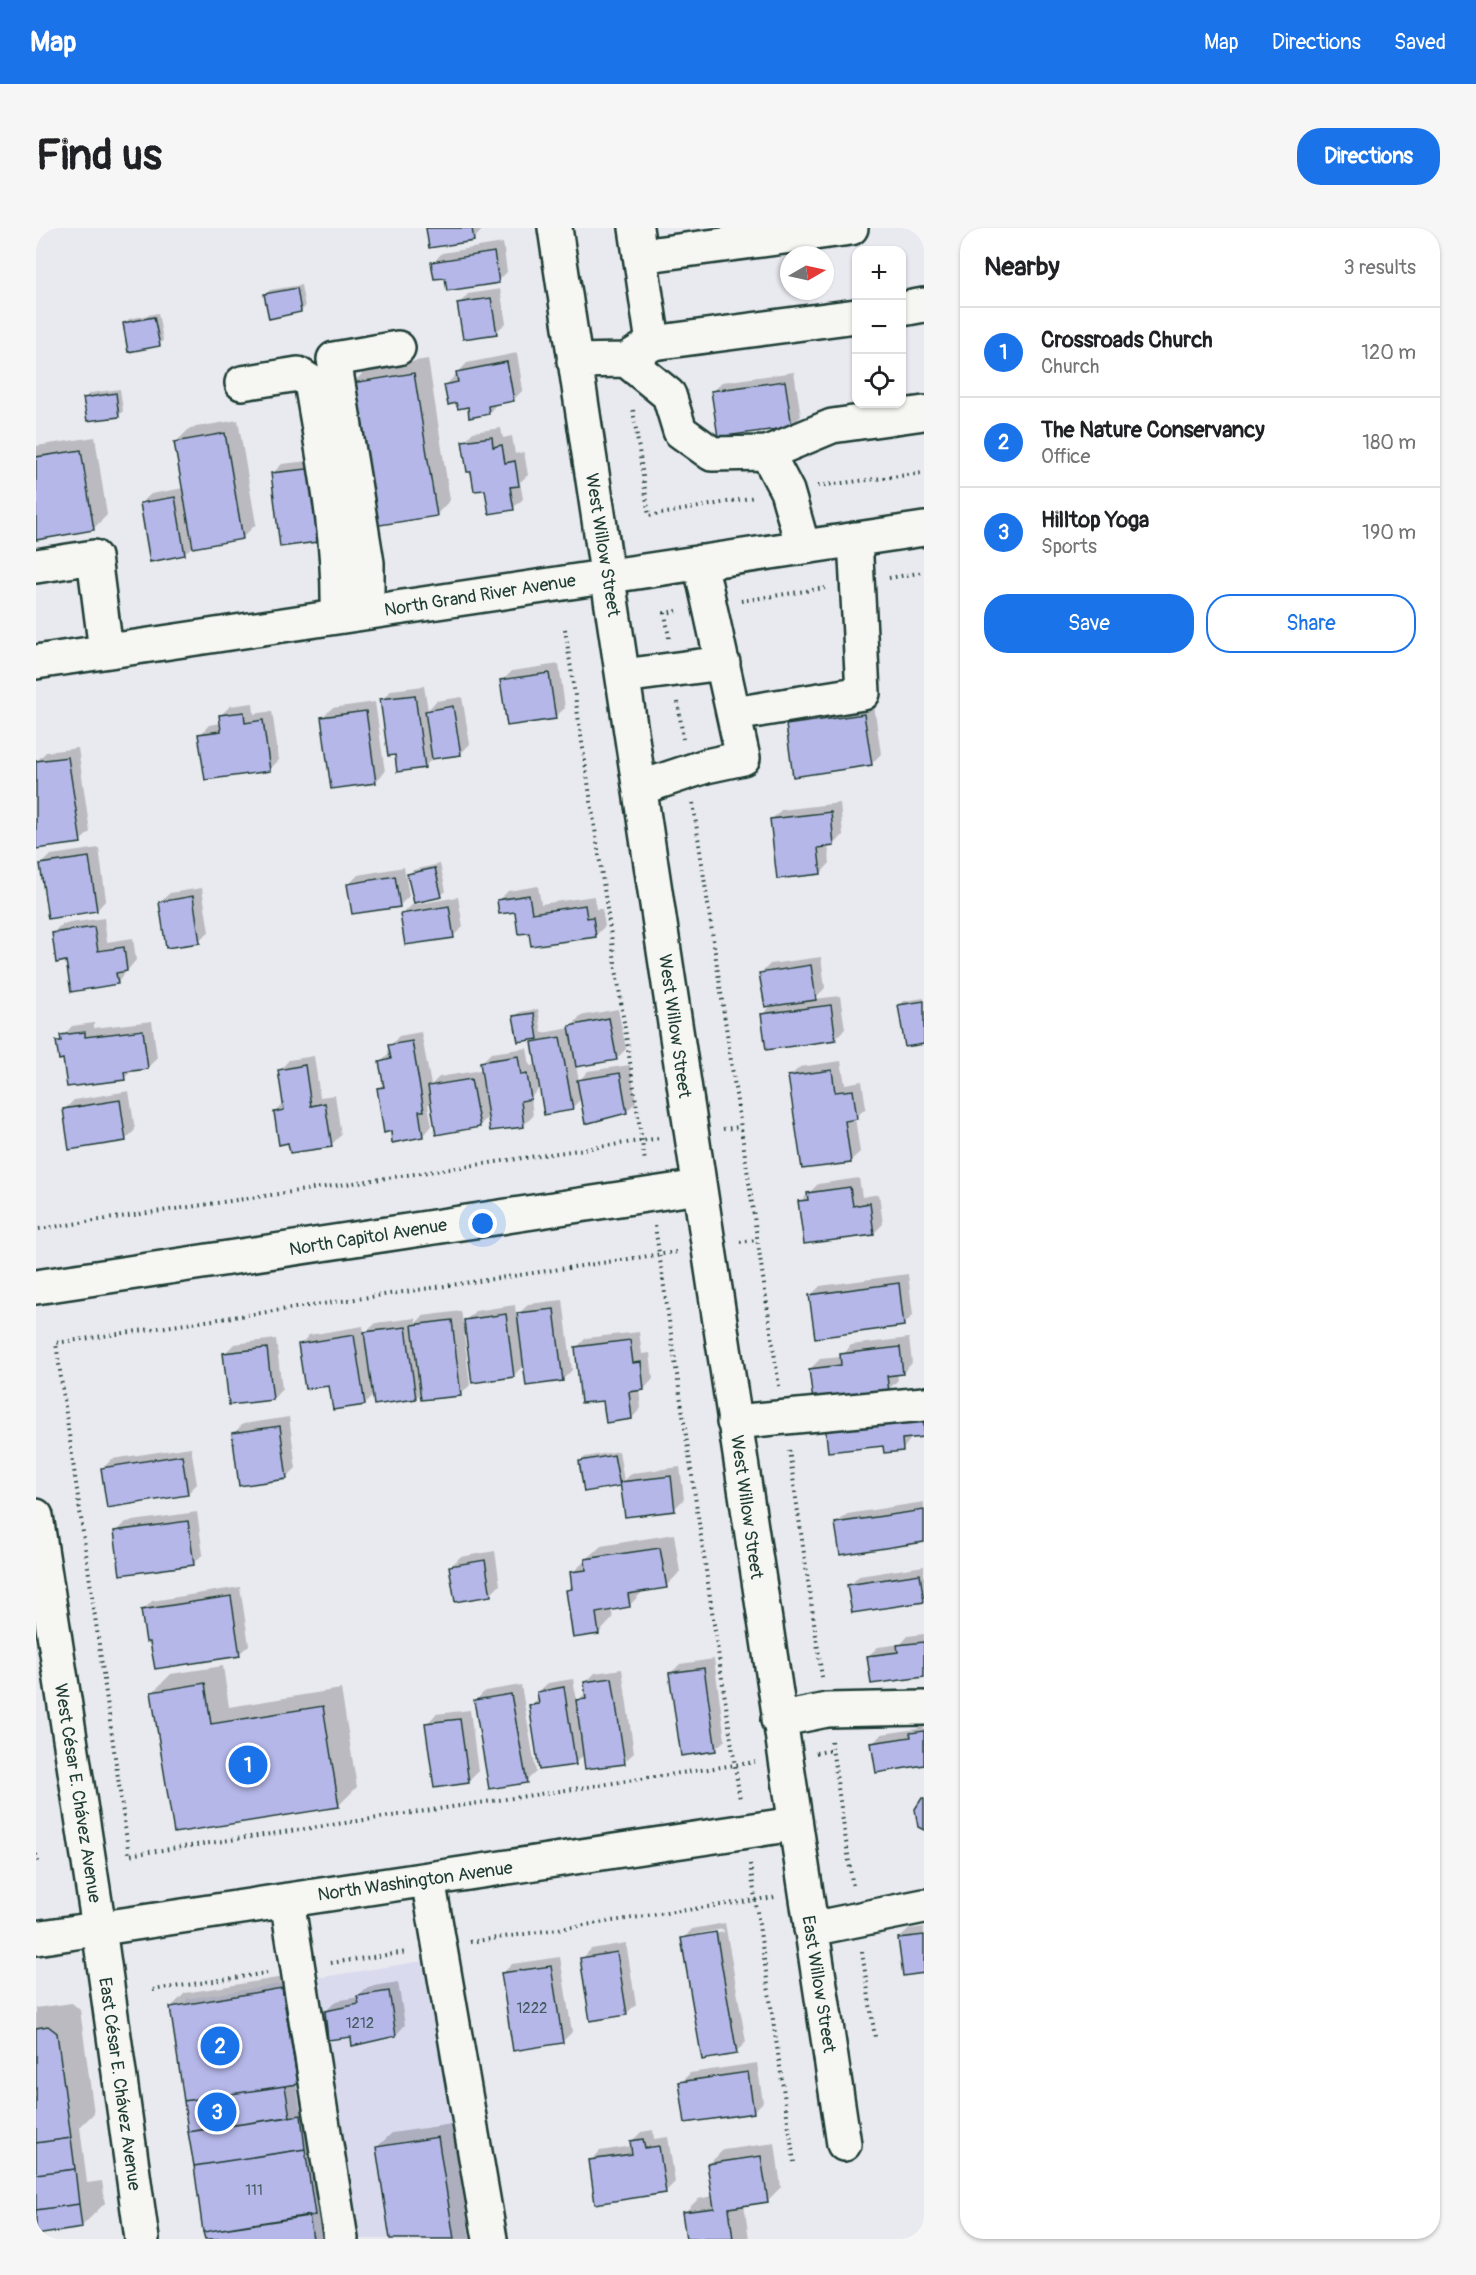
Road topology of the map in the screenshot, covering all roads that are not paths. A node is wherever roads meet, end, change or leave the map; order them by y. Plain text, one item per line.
1 (555, 228) edge
2 (852, 228) edge
3 (638, 242) edge
4 (924, 305) edge
5 (906, 308) edge
6 (852, 317) edge
7 (653, 343) junction
8 (398, 348) dead end
9 (626, 360) junction
10 (574, 361) junction
11 (242, 383) dead end
12 (924, 412) edge
13 (767, 453) junction
14 (924, 529) edge
15 (855, 539) junction
16 (803, 547) junction
17 (700, 562) junction
18 (36, 566) edge
19 (609, 576) junction
20 (352, 614) junction
21 (106, 651) junction
22 (36, 662) edge
23 (723, 663) junction
24 (623, 676) junction
25 (734, 714) junction
26 (640, 788) junction
27 (699, 1187) junction
28 (36, 1287) edge
29 (924, 1404) edge
30 (734, 1422) junction
31 (36, 1515) edge
32 (924, 1708) edge
33 (778, 1720) junction
34 (794, 1824) junction
35 (428, 1879) junction
36 (286, 1900) junction
37 (924, 1906) edge
38 (99, 1928) junction
39 (811, 1929) junction
40 (36, 1938) edge
41 (844, 2144) dead end
42 (142, 2239) edge
43 (341, 2239) edge
44 (490, 2239) edge

1 - 10 street, West Willow Street
2 - 3 street
3 - 7 street
4 - 5 street
6 - 7 street
7 - 9 street
8 - 20 street
9 - 10 street
9 - 13 street
10 - 19 street, West Willow Street
11 - 20 street
12 - 13 street
13 - 16 street
14 - 15 street, North Grand River Avenue
15 - 16 street, North Grand River Avenue
15 - 25 street
16 - 17 street, North Grand River Avenue
17 - 19 street, North Grand River Avenue
17 - 23 street
18 - 21 street
19 - 20 street, North Grand River Avenue
19 - 24 street, West Willow Street
20 - 21 street, North Grand River Avenue
21 - 22 street, North Grand River Avenue
23 - 24 street
23 - 25 street
24 - 26 street, West Willow Street
25 - 26 street
26 - 27 street, West Willow Street
27 - 28 street, North Capitol Avenue
27 - 30 street, West Willow Street
29 - 30 street
30 - 33 street, West Willow Street
31 - 38 street, West César E. Chávez Avenue
32 - 33 street
33 - 34 street, West Willow Street
34 - 35 street, North Washington Avenue
34 - 39 street, East Willow Street
35 - 36 street, North Washington Avenue
35 - 44 street
36 - 38 street, North Washington Avenue
36 - 43 street
37 - 39 street
38 - 40 street, North Washington Avenue
38 - 42 street, East César E. Chávez Avenue
39 - 41 street, East Willow Street

